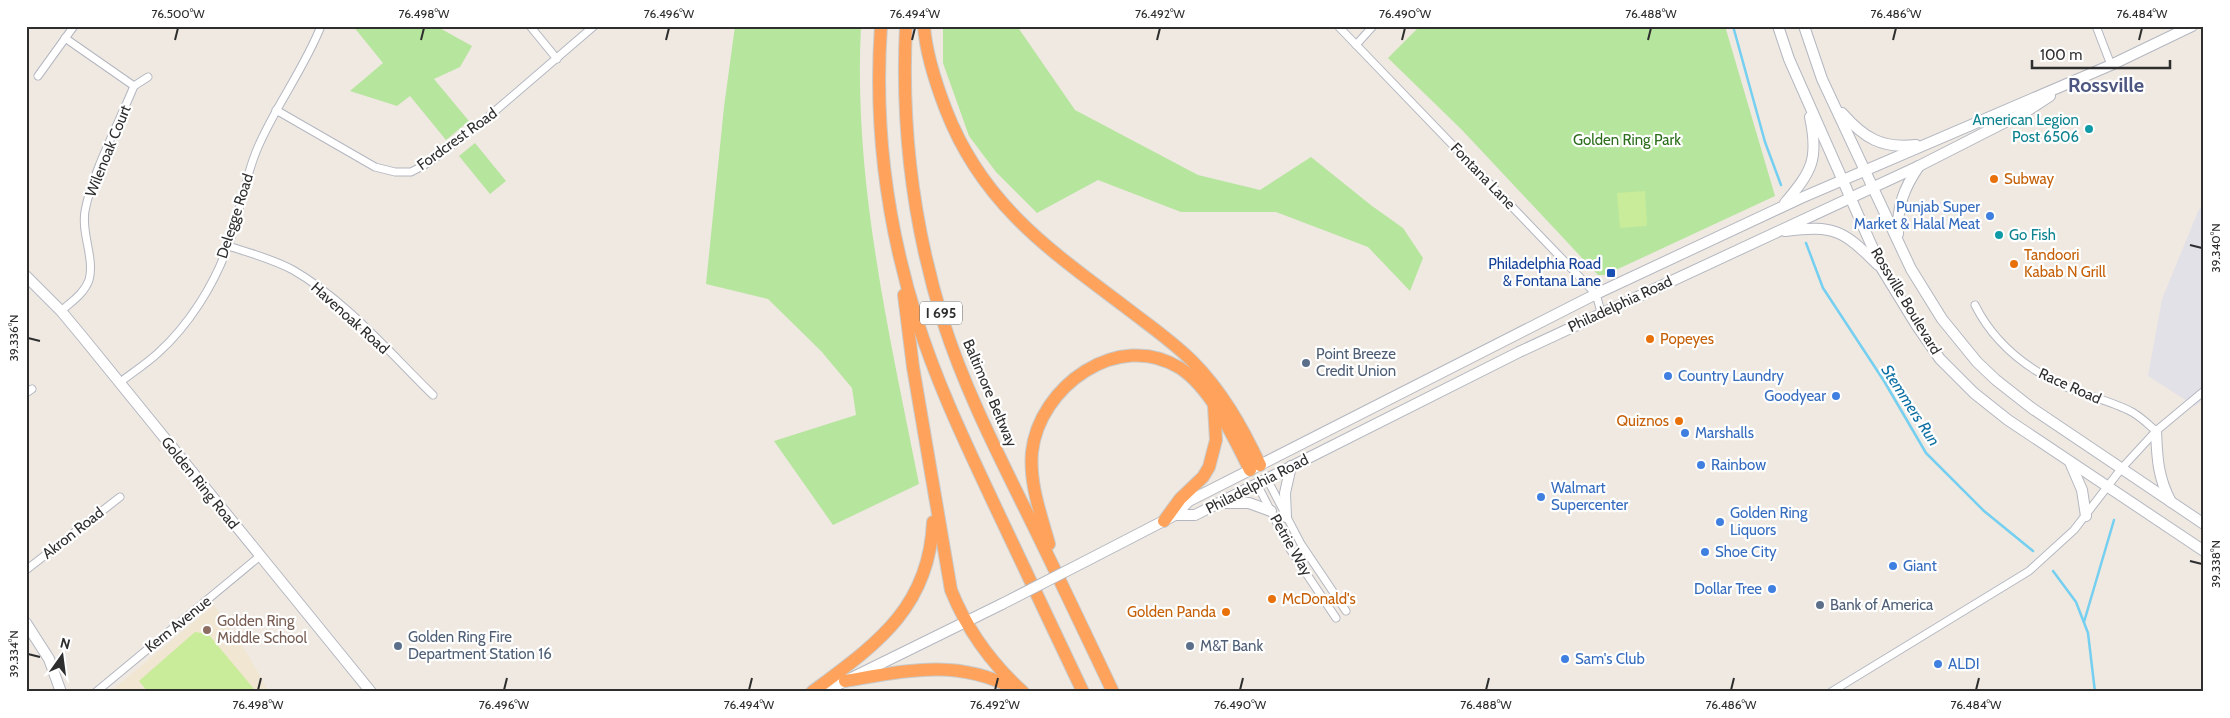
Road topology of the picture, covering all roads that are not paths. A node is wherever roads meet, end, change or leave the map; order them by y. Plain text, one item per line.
1 (74, 26) edge
2 (321, 26) edge
3 (530, 26) edge
4 (594, 26) edge
5 (881, 26) edge
6 (906, 26) edge
7 (924, 26) edge
8 (1338, 26) edge
9 (1373, 26) edge
10 (1778, 26) edge
11 (1804, 26) edge
12 (2096, 26) edge
13 (2192, 26) edge
14 (65, 38) junction
15 (1356, 45) junction
16 (557, 59) junction
17 (2111, 65) junction
18 (38, 76) dead end
19 (148, 76) dead end
20 (134, 86) junction
21 (2063, 86) junction
22 (1806, 97) junction
23 (1833, 103) junction
24 (276, 110) junction
25 (1929, 143) junction
26 (1920, 166) junction
27 (1866, 170) junction
28 (1842, 179) junction
29 (1874, 187) junction
30 (1851, 198) junction
31 (1782, 207) junction
32 (1774, 232) junction
33 (1898, 240) junction
34 (228, 246) junction
35 (1882, 269) junction
36 (903, 272) junction
37 (26, 276) edge
38 (1596, 294) junction
39 (1975, 305) dead end
40 (60, 311) junction
41 (1601, 312) junction
42 (119, 383) junction
43 (2204, 391) edge
44 (433, 395) dead end
45 (1214, 406) junction
46 (2156, 431) junction
47 (2070, 462) junction
48 (1292, 466) junction
49 (1255, 468) junction
50 (2121, 468) junction
51 (1267, 479) junction
52 (1257, 484) junction
53 (2108, 488) junction
54 (935, 492) junction
55 (120, 497) dead end
56 (1220, 503) junction
57 (2171, 503) junction
58 (1271, 511) junction
59 (1176, 515) junction
60 (2086, 516) junction
61 (1286, 517) junction
62 (1164, 521) junction
63 (2204, 524) edge
64 (2204, 551) edge
65 (260, 556) junction
66 (26, 570) edge
67 (1059, 578) junction
68 (1346, 611) dead end
69 (1336, 618) dead end
70 (966, 621) junction
71 (26, 623) edge
72 (845, 681) junction
73 (61, 692) edge
74 (96, 692) edge
75 (371, 692) edge
76 (812, 692) edge
77 (823, 692) edge
78 (1022, 692) edge
79 (1083, 692) edge
80 (1113, 692) edge
81 (1831, 692) edge

1 - 14 street
2 - 24 street, Delegge Road
3 - 16 street
4 - 16 street, Fordcrest Road
5 - 36 highway, I 695
6 - 67 highway, Baltimore Beltway / I 695
7 - 49 highway
8 - 15 street, Fontana Lane
9 - 15 street
10 - 22 main road, Rossville Boulevard
11 - 23 main road, Rossville Boulevard
12 - 17 street
13 - 17 main road, Philadelphia Road
14 - 18 street
14 - 20 street
15 - 38 street, Fontana Lane
16 - 24 street, Fordcrest Road
17 - 21 main road, Philadelphia Road
19 - 20 street, Wilenoak Court
20 - 40 street, Wilenoak Court
21 - 25 main road, Philadelphia Road
21 - 26 main road, Philadelphia Road
22 - 28 main road, Rossville Boulevard
22 - 31 main road
23 - 25 main road
23 - 27 main road, Rossville Boulevard
24 - 34 street, Delegge Road
25 - 27 main road, Philadelphia Road
26 - 29 main road, Philadelphia Road
26 - 33 main road
27 - 28 main road, Philadelphia Road
27 - 29 main road, Rossville Boulevard
28 - 30 main road, Rossville Boulevard
28 - 31 main road, Philadelphia Road
29 - 30 main road, Philadelphia Road
29 - 33 main road, Rossville Boulevard
30 - 32 main road, Philadelphia Road
30 - 35 main road, Rossville Boulevard
31 - 38 main road, Philadelphia Road
32 - 35 main road
32 - 41 main road, Philadelphia Road
33 - 50 main road, Rossville Boulevard
34 - 42 street, Delegge Road
34 - 44 street, Havenoak Road
35 - 47 main road, Rossville Boulevard
36 - 54 highway
36 - 79 highway, I 695
37 - 40 main road, Golden Ring Road
38 - 41 street, Fontana Lane
38 - 49 main road, Philadelphia Road
39 - 46 street, Race Road
40 - 42 main road, Golden Ring Road
41 - 48 main road, Philadelphia Road
42 - 65 main road, Golden Ring Road
43 - 46 street
45 - 49 highway
45 - 62 highway
45 - 67 highway
46 - 50 street
46 - 57 main road
47 - 53 main road, Rossville Boulevard
47 - 60 main road
48 - 51 main road, Philadelphia Road
48 - 61 main road
49 - 51 main road, Petrie Way
49 - 52 main road, Petrie Way
49 - 59 main road, Philadelphia Road
50 - 53 street
50 - 57 main road, Rossville Boulevard
51 - 52 main road, Philadelphia Road
51 - 61 street, Petrie Way
52 - 56 main road, Philadelphia Road
52 - 58 street, Petrie Way
53 - 60 street
53 - 64 main road, Rossville Boulevard
54 - 70 highway
54 - 76 highway
55 - 66 street, Akron Road
56 - 58 main road
56 - 59 main road, Philadelphia Road
57 - 63 main road, Rossville Boulevard
58 - 69 street, Petrie Way
59 - 62 main road, Philadelphia Road
60 - 81 street
61 - 68 street, Petrie Way
62 - 70 main road, Philadelphia Road, bridge
65 - 74 street, Kern Avenue
65 - 75 main road, Golden Ring Road
67 - 80 highway, Baltimore Beltway / I 695
70 - 72 main road, Philadelphia Road
70 - 78 highway
71 - 73 main road
72 - 77 main road, Philadelphia Road
72 - 78 highway

